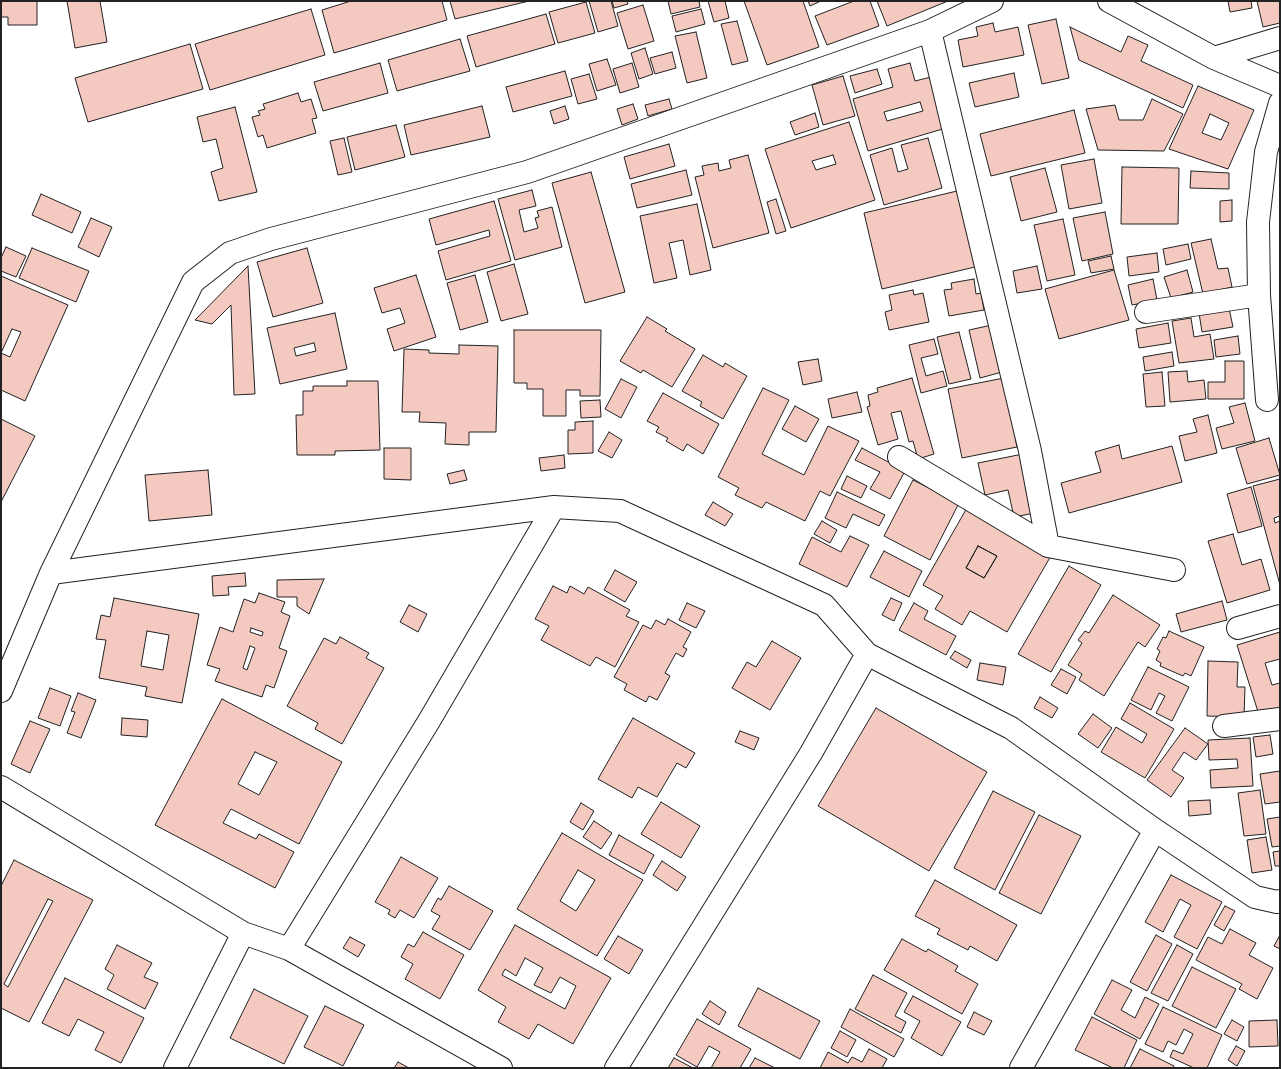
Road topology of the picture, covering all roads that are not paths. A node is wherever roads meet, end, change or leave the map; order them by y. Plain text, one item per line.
1 (992, 1) edge
2 (1109, 1) edge
3 (930, 31) junction
4 (1280, 38) edge
5 (1214, 58) junction
6 (1280, 86) edge
7 (1280, 103) edge
8 (1259, 295) junction
9 (1146, 312) dead end
10 (1267, 400) dead end
11 (899, 457) dead end
12 (554, 507) junction
13 (1048, 546) junction
14 (1174, 570) dead end
15 (51, 573) junction
16 (1280, 616) edge
17 (1238, 628) dead end
18 (867, 654) junction
19 (1, 691) edge
20 (1280, 719) edge
21 (1224, 726) dead end
22 (1, 787) edge
23 (1155, 830) junction
24 (1280, 901) edge
25 (243, 933) junction
26 (289, 949) junction
27 (175, 1068) edge
28 (501, 1068) edge
29 (616, 1068) edge
30 (1021, 1068) edge

1 - 3 street
2 - 5 street
3 - 13 street
3 - 15 street
4 - 5 street
5 - 6 street
7 - 8 street
8 - 9 street
8 - 10 street
11 - 13 street
12 - 15 street
12 - 18 street
12 - 26 street
13 - 14 street
15 - 19 street
16 - 17 street
18 - 23 street
18 - 29 street
20 - 21 street
22 - 25 street
23 - 24 street
23 - 30 street
25 - 26 street
25 - 27 street
26 - 28 street

